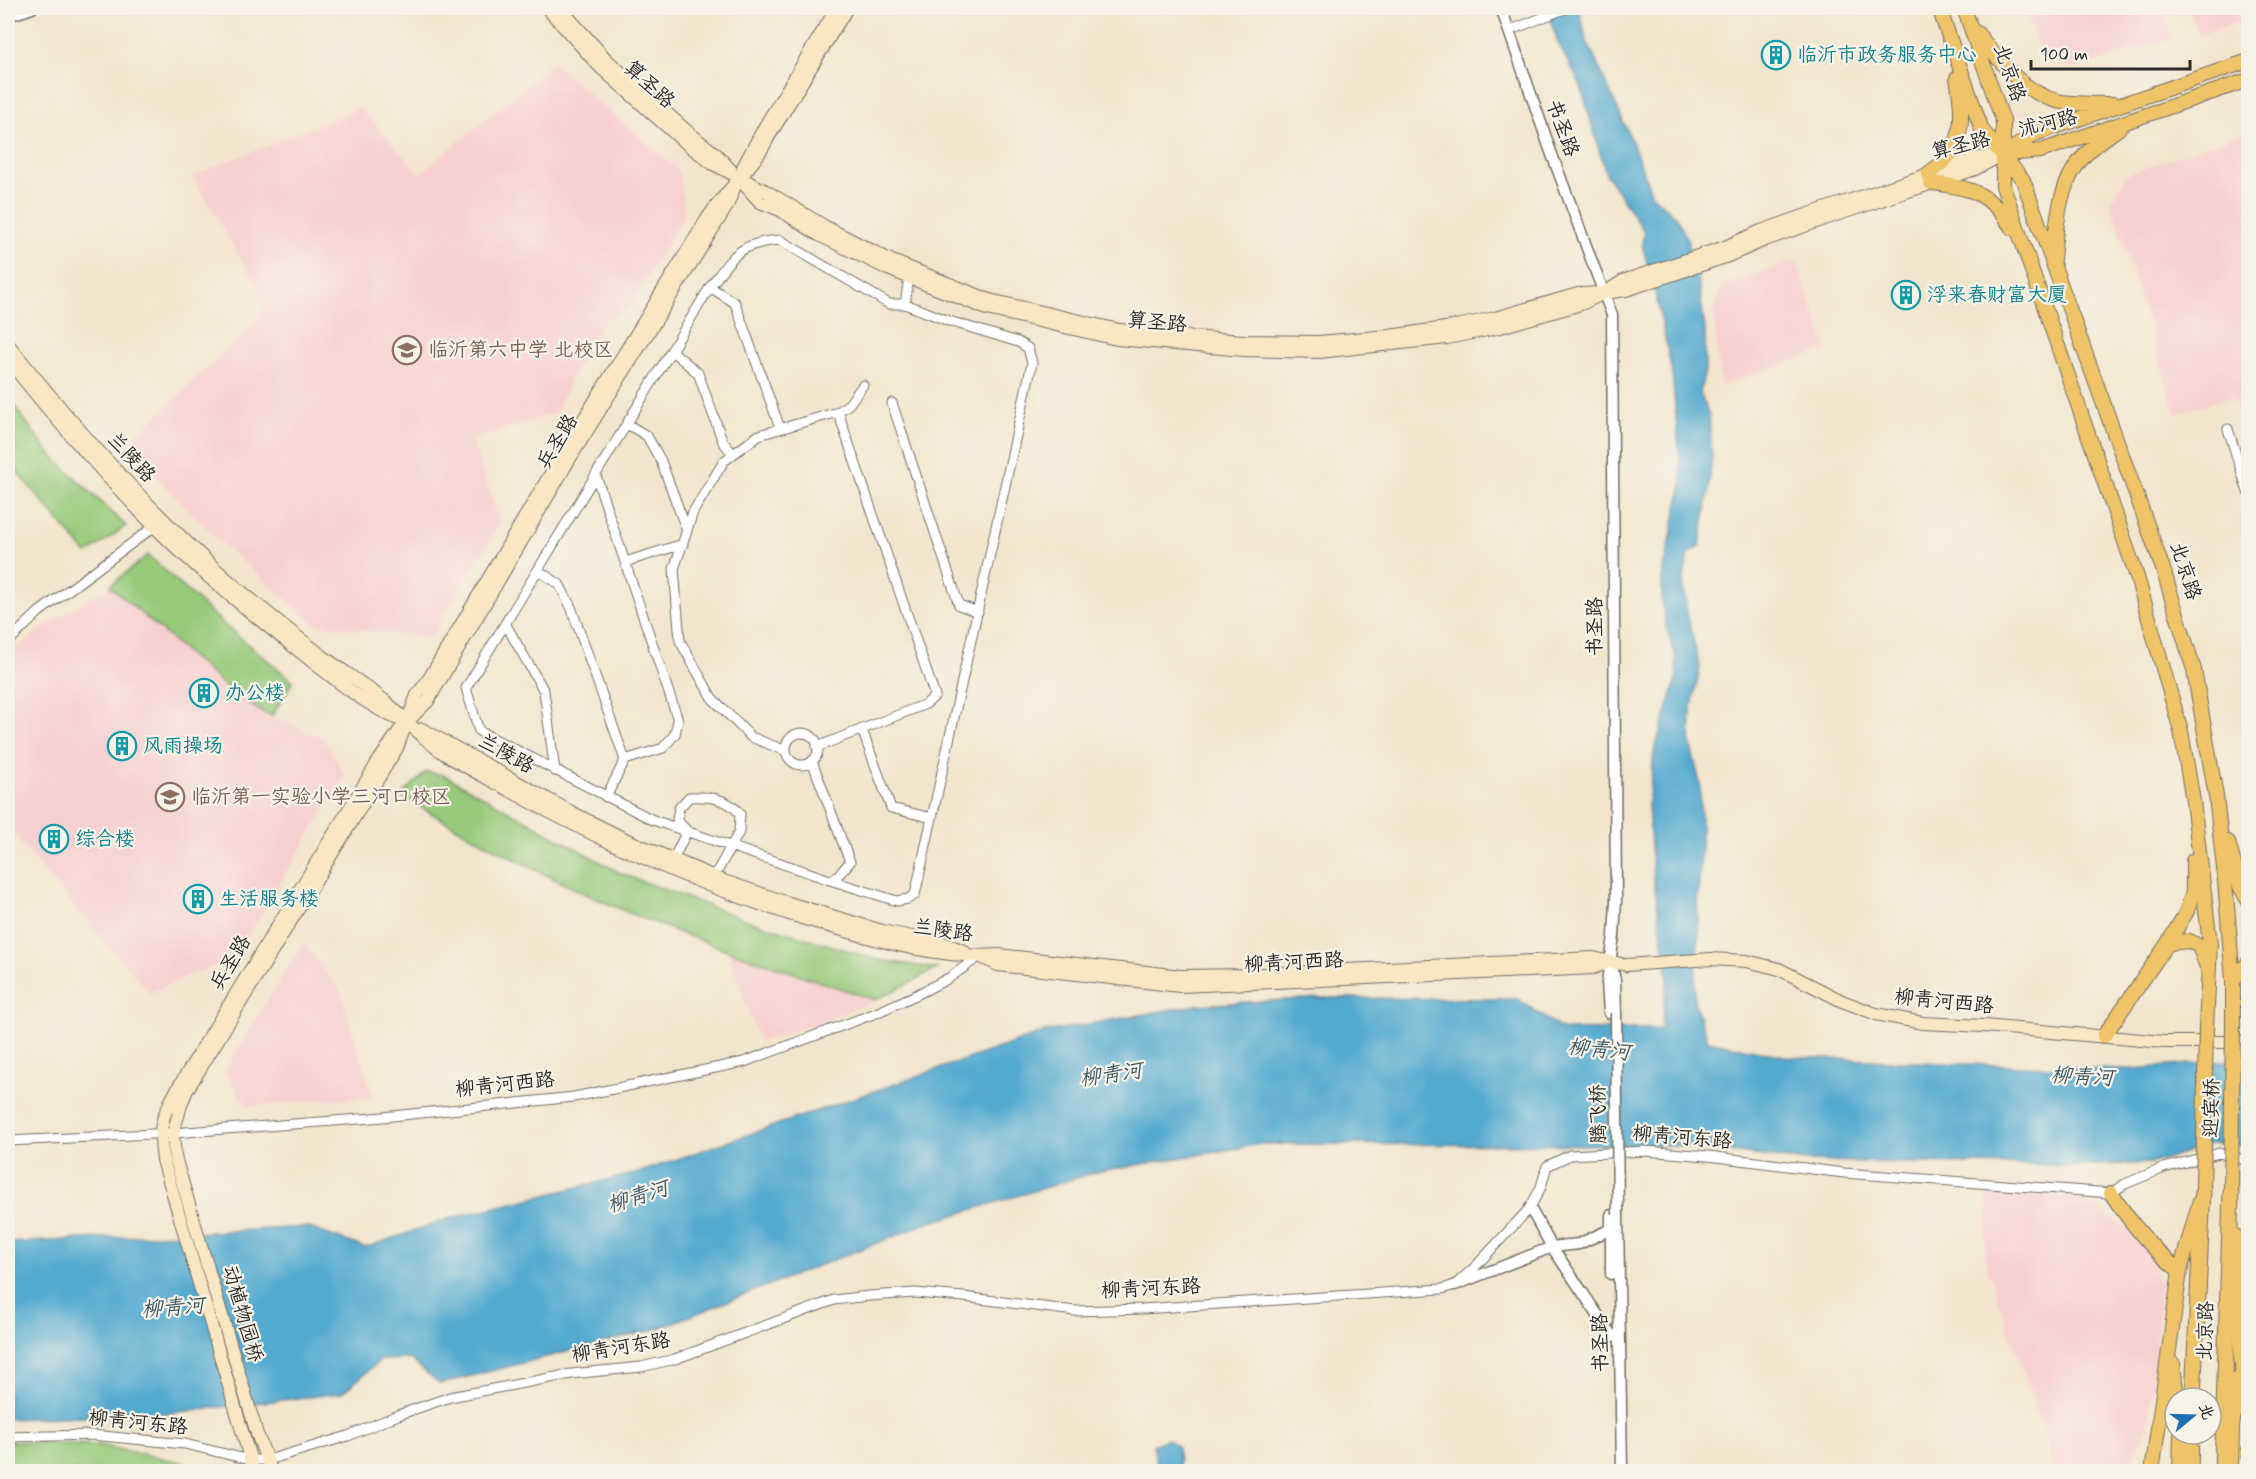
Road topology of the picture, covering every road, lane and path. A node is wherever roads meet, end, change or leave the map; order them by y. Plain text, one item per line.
1 (16, 8) edge
2 (32, 8) edge
3 (547, 8) edge
4 (560, 8) edge
5 (837, 8) edge
6 (847, 8) edge
7 (1501, 8) edge
8 (1509, 8) edge
9 (1567, 8) edge
10 (1939, 8) edge
11 (1964, 8) edge
12 (8, 10) edge
13 (8, 16) edge
14 (1970, 25) junction
15 (1516, 28) junction
16 (1951, 41) junction
17 (2248, 61) edge
18 (2248, 80) edge
19 (2122, 104) junction
20 (2128, 121) junction
21 (2004, 154) junction
22 (738, 178) junction
23 (1930, 179) junction
24 (2023, 245) junction
25 (2053, 264) junction
26 (909, 278) junction
27 (710, 287) junction
28 (1604, 294) junction
29 (905, 304) junction
30 (8, 344) edge
31 (672, 351) junction
32 (8, 360) edge
33 (863, 385) dead end
34 (892, 403) dead end
35 (838, 412) junction
36 (627, 424) junction
37 (780, 428) junction
38 (2228, 429) dead end
39 (733, 454) junction
40 (596, 476) junction
41 (2248, 492) edge
42 (155, 526) junction
43 (687, 531) junction
44 (683, 544) junction
45 (625, 562) junction
46 (538, 571) junction
47 (978, 612) junction
48 (506, 625) junction
49 (8, 642) edge
50 (406, 722) junction
51 (862, 730) junction
52 (817, 747) junction
53 (786, 751) junction
54 (624, 760) junction
55 (812, 761) junction
56 (555, 771) junction
57 (2216, 796) junction
58 (606, 797) junction
59 (2193, 801) junction
60 (932, 818) junction
61 (687, 831) junction
62 (730, 846) junction
63 (673, 860) junction
64 (714, 877) junction
65 (832, 881) junction
66 (2248, 900) edge
67 (2168, 943) junction
68 (980, 956) junction
69 (1611, 961) junction
70 (2248, 963) edge
71 (2209, 973) junction
72 (2233, 981) junction
73 (1612, 1013) joint
74 (2233, 1025) joint
75 (2206, 1028) joint
76 (2104, 1036) junction
77 (2248, 1042) edge
78 (159, 1133) junction
79 (173, 1133) junction
80 (8, 1141) edge
81 (2248, 1161) edge
82 (2203, 1190) junction
83 (2231, 1191) junction
84 (2111, 1193) junction
85 (183, 1206) junction
86 (1530, 1208) junction
87 (1614, 1215) junction
88 (2234, 1224) junction
89 (1611, 1229) junction
90 (2248, 1238) edge
91 (2188, 1239) junction
92 (1552, 1247) junction
93 (2162, 1255) junction
94 (2248, 1260) edge
95 (2180, 1271) junction
96 (2239, 1280) junction
97 (1455, 1285) junction
98 (1612, 1336) junction
99 (2171, 1344) junction
100 (2241, 1358) junction
101 (2176, 1386) edge
102 (2194, 1386) edge
103 (2162, 1404) junction
104 (2248, 1416) edge
105 (8, 1437) edge
106 (2181, 1446) edge
107 (2191, 1446) edge
108 (252, 1466) edge
109 (270, 1466) edge
110 (1615, 1472) edge
111 (1622, 1472) edge
112 (2152, 1472) edge
113 (2160, 1472) edge
114 (2180, 1472) edge
115 (2190, 1472) edge
116 (2223, 1472) edge
117 (2231, 1472) edge

1 - 12 street
2 - 13 street
3 - 22 main road, 算圣路
4 - 22 main road, 算圣路
5 - 22 main road, 兵圣路
6 - 22 main road, 兵圣路
7 - 28 street, 书圣路
8 - 15 street, 书圣路
9 - 15 street
10 - 16 main road, 北京路
11 - 14 main road, 北京路
14 - 19 main road
14 - 21 main road, 北京路
15 - 28 street, 书圣路
16 - 21 main road, 北京路
16 - 23 main road
17 - 19 main road, 沭河路
18 - 20 main road, 沭河路
19 - 21 main road, 沭河路
20 - 21 main road, 沭河路
20 - 25 main road
21 - 23 main road, 算圣路
21 - 24 main road, 北京路
21 - 25 main road, 北京路
22 - 26 main road, 算圣路
22 - 28 main road, 算圣路
22 - 50 main road, 兵圣路
23 - 24 main road
23 - 28 main road, 算圣路
24 - 59 main road, 北京路
25 - 57 main road, 北京路
26 - 28 main road, 算圣路
26 - 29 street
27 - 29 street
27 - 31 street
27 - 37 street
28 - 69 street, 书圣路
29 - 47 street
30 - 50 main road, 兰陵路
31 - 36 street
31 - 39 street
32 - 42 main road, 兰陵路
33 - 35 street
34 - 47 street
35 - 37 street
35 - 51 street
36 - 40 street
36 - 43 street
37 - 39 street
38 - 41 street
39 - 43 street
40 - 45 street
40 - 46 street
42 - 49 street
42 - 50 main road, 兰陵路
43 - 44 street
44 - 45 street
44 - 53 street
45 - 54 street
46 - 48 street
46 - 54 street
47 - 60 street
48 - 56 street
48 - 56 street
50 - 63 main road, 兰陵路
50 - 68 main road, 兰陵路
50 - 78 main road, 兵圣路
50 - 79 main road, 兵圣路
51 - 52 street
51 - 60 street
52 - 53 street
52 - 55 street
53 - 55 street
54 - 58 street
55 - 65 street
56 - 58 street
57 - 66 main road
57 - 72 main road, 北京路
58 - 61 street
59 - 67 main road
59 - 71 main road, 北京路
60 - 65 street
61 - 62 street
61 - 62 street
61 - 63 street
62 - 64 street
62 - 65 street
63 - 64 main road, 兰陵路
64 - 68 main road, 兰陵路
67 - 71 main road
67 - 76 main road
68 - 69 main road, 柳青河西路
68 - 79 street, 柳青河西路
69 - 73 street, 书圣路
69 - 76 main road, 柳青河西路
70 - 72 main road
71 - 75 main road, 北京路
72 - 74 main road, 北京路
73 - 87 street, 腾飞桥, bridge
74 - 83 main road, 迎宾桥, bridge
75 - 82 main road, 迎宾桥, bridge
76 - 77 main road, 柳青河西路
78 - 79 street, 柳青河西路
78 - 80 street, 柳青河西路
78 - 85 main road, 兵圣路
79 - 85 main road, 兵圣路
81 - 84 street
82 - 91 main road, 迎宾桥
82 - 102 highway, 北京路
83 - 88 main road, 迎宾桥
83 - 116 highway, 北京路
84 - 86 street, 柳青河东路
84 - 93 main road
85 - 108 main road, 动植物园桥
85 - 109 main road, 动植物园桥
86 - 92 street
86 - 97 street, 柳青河东路
87 - 89 street, 书圣路
87 - 111 street, 书圣路
88 - 90 main road
88 - 96 main road, 迎宾桥
89 - 92 street
89 - 98 street, 书圣路
91 - 93 main road
91 - 95 main road, 迎宾桥
92 - 97 street
92 - 98 street
93 - 95 main road
94 - 96 main road
95 - 99 main road, 迎宾桥
96 - 100 main road, 迎宾桥
97 - 109 street, 柳青河东路
98 - 110 street, 书圣路
99 - 101 main road
99 - 103 main road
100 - 104 main road
100 - 117 main road
103 - 112 main road
103 - 113 main road
105 - 108 street, 柳青河东路
106 - 114 main road
107 - 115 highway
108 - 109 street, 柳青河东路

